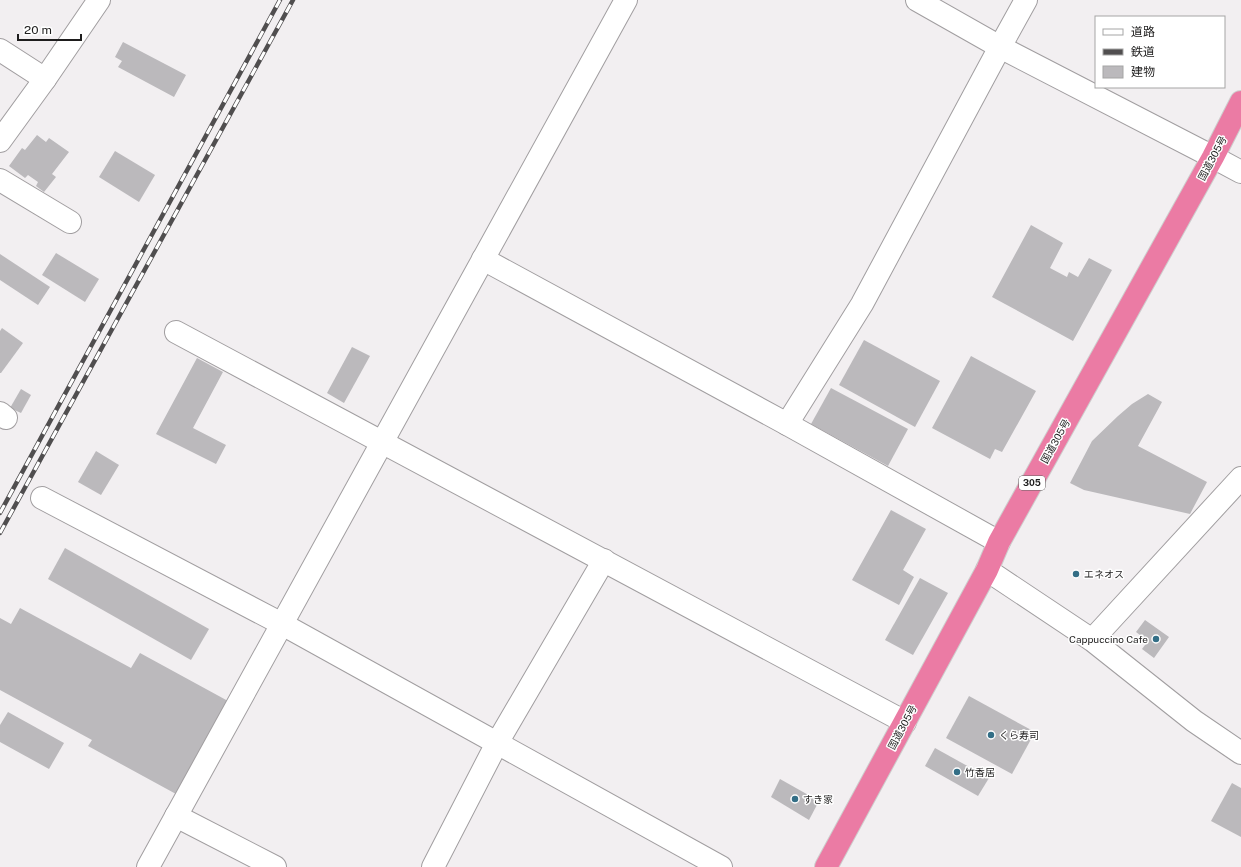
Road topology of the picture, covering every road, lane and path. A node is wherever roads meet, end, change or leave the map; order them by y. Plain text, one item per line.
1 (99, 0) edge
2 (626, 0) edge
3 (917, 0) edge
4 (1026, 0) edge
5 (1000, 47) junction
6 (0, 50) edge
7 (45, 79) junction
8 (1241, 102) edge
9 (0, 141) edge
10 (1213, 156) junction
11 (1241, 172) edge
12 (0, 180) edge
13 (70, 222) dead end
14 (483, 259) junction
15 (176, 332) dead end
16 (787, 424) junction
17 (382, 442) junction
18 (1241, 478) edge
19 (42, 498) dead end
20 (999, 542) junction
21 (604, 560) junction
22 (987, 570) junction
23 (282, 624) junction
24 (1092, 640) junction
25 (905, 722) junction
26 (497, 743) junction
27 (1241, 752) edge
28 (176, 816) junction
29 (148, 867) edge
30 (275, 867) edge
31 (433, 867) edge
32 (722, 867) edge
33 (826, 867) edge

1 - 7 street
2 - 14 street
3 - 5 street
4 - 5 street
5 - 10 street
5 - 16 street
6 - 7 street
7 - 9 street
8 - 10 highway, 国道305号 / 305
10 - 11 street
10 - 20 highway, 国道305号 / 305
12 - 13 street
14 - 16 street
14 - 17 street
15 - 17 street
16 - 20 street
17 - 21 street
17 - 23 street
18 - 24 street
19 - 23 street
20 - 22 highway, 国道305号 / 305
21 - 25 street
21 - 26 street
22 - 24 street
22 - 25 highway, 国道305号 / 305
23 - 26 street
23 - 28 street
24 - 27 street
25 - 33 highway, 国道305号 / 305
26 - 31 street
26 - 32 street
28 - 29 street
28 - 30 street

